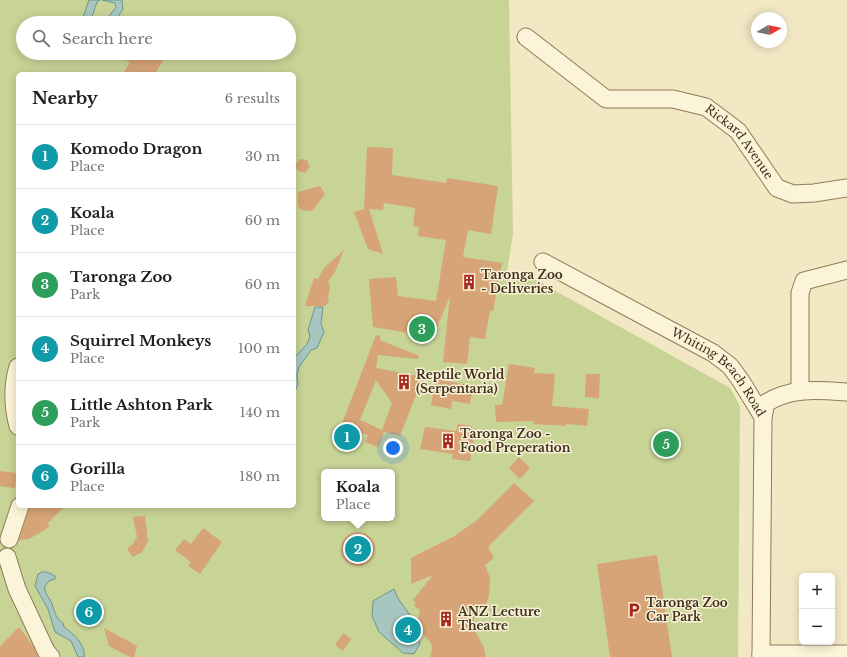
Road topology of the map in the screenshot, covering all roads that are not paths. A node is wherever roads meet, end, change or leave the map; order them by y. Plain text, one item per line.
1 (526, 37) dead end
2 (847, 188) edge
3 (543, 262) dead end
4 (847, 270) edge
5 (16, 372) edge
6 (800, 391) junction
7 (847, 392) edge
8 (16, 415) edge
9 (763, 418) junction
10 (19, 508) edge
11 (9, 539) dead end
12 (8, 557) dead end
13 (847, 654) edge
14 (761, 655) edge
15 (51, 657) edge

1 - 2 street, Rickard Avenue
3 - 9 street, Whiting Beach Road
4 - 6 street
5 - 8 street
6 - 7 street
6 - 9 street
9 - 14 street, Whiting Beach Road
10 - 11 street
12 - 15 street
13 - 14 street

